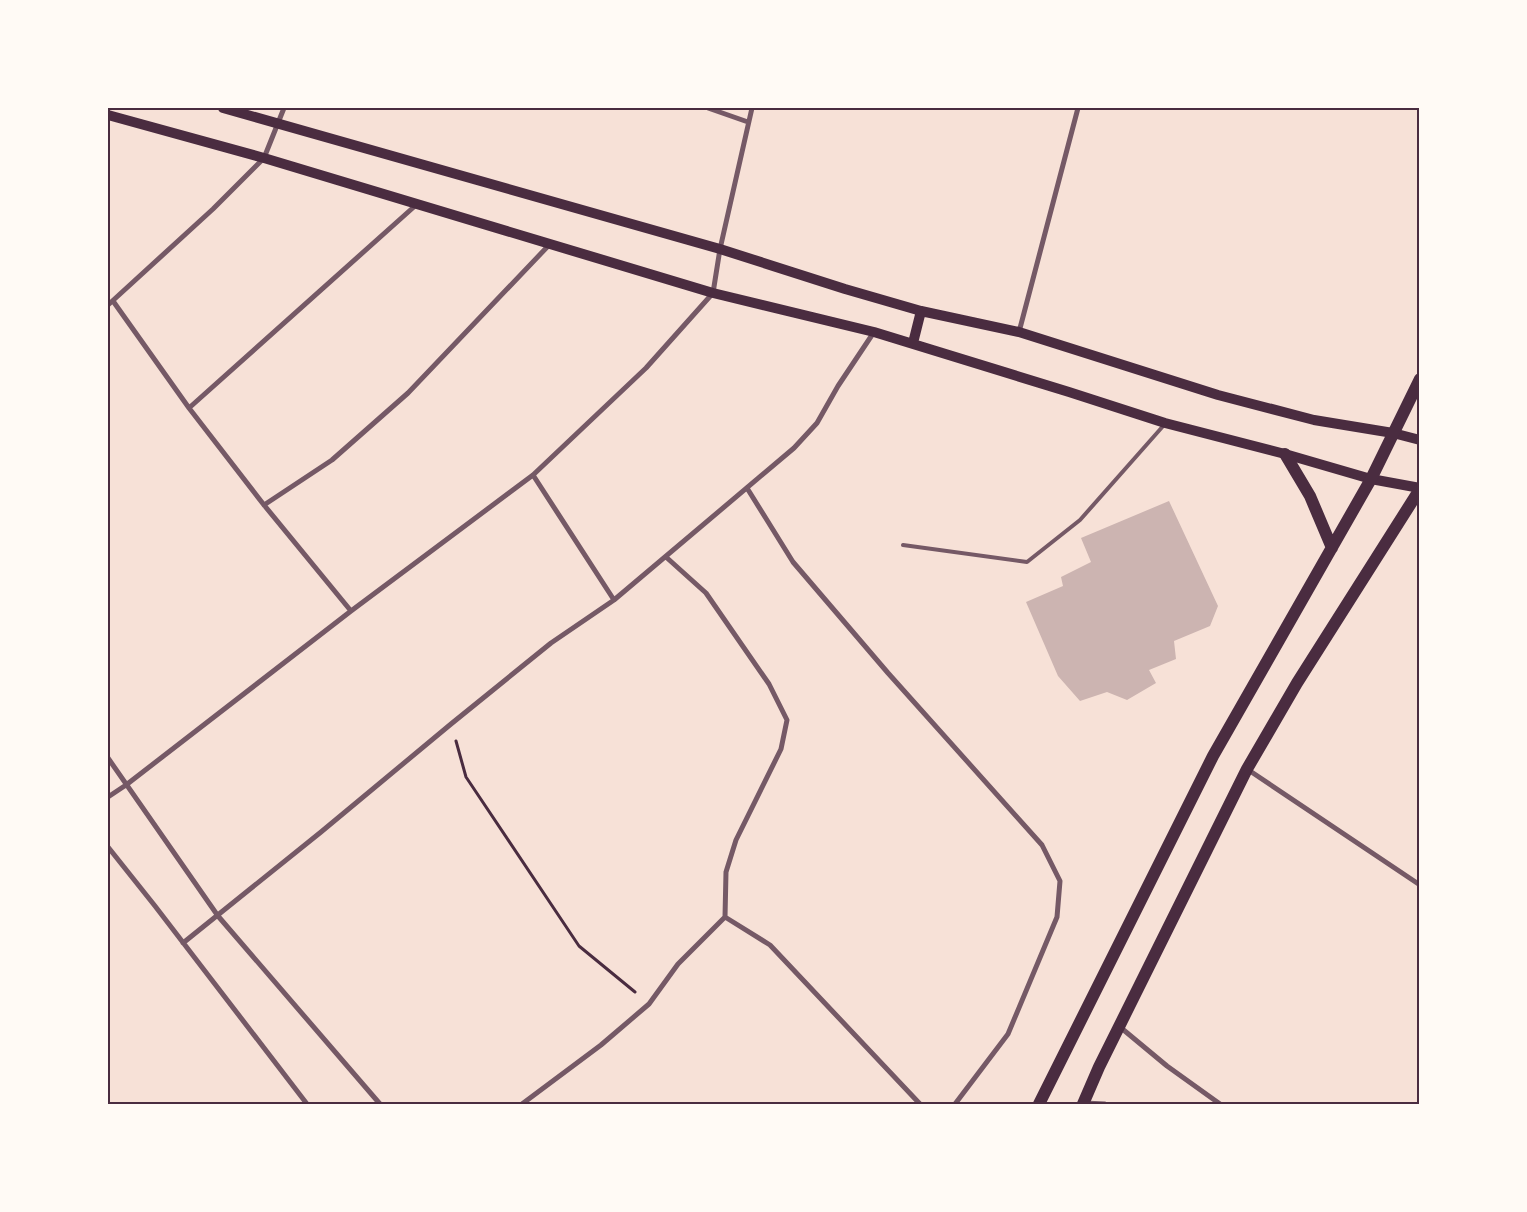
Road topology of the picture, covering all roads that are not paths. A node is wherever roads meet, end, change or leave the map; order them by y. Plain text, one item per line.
1 (223, 108) edge
2 (284, 108) edge
3 (708, 108) edge
4 (752, 108) edge
5 (1078, 108) edge
6 (108, 115) edge
7 (748, 122) junction
8 (277, 123) junction
9 (264, 158) junction
10 (416, 205) junction
11 (550, 244) junction
12 (720, 249) junction
13 (713, 293) junction
14 (113, 301) junction
15 (108, 305) edge
16 (921, 311) junction
17 (874, 332) junction
18 (1019, 332) junction
19 (913, 344) junction
20 (1420, 380) edge
21 (189, 408) junction
22 (1165, 423) junction
23 (1393, 433) junction
24 (1420, 440) edge
25 (1284, 454) junction
26 (533, 475) junction
27 (1370, 479) junction
28 (747, 488) junction
29 (1420, 488) edge
30 (264, 505) junction
31 (903, 545) dead end
32 (1332, 548) junction
33 (666, 557) junction
34 (614, 600) junction
35 (352, 611) junction
36 (108, 758) edge
37 (1247, 769) junction
38 (126, 785) junction
39 (108, 797) edge
40 (108, 847) edge
41 (1420, 884) edge
42 (218, 916) junction
43 (725, 917) junction
44 (183, 943) junction
45 (1120, 1027) junction
46 (307, 1104) edge
47 (380, 1104) edge
48 (522, 1104) edge
49 (920, 1104) edge
50 (955, 1104) edge
51 (1039, 1104) edge
52 (1083, 1104) edge
53 (1105, 1104) edge
54 (1220, 1104) edge

1 - 8 main road
2 - 8 street
3 - 7 street
4 - 7 street
5 - 18 street
6 - 9 main road
7 - 12 street
8 - 9 street
8 - 12 main road
9 - 10 main road
9 - 14 street
10 - 11 main road
10 - 21 street
11 - 13 main road
11 - 30 street
12 - 13 street
12 - 16 main road
13 - 17 main road
13 - 26 street
14 - 15 street
14 - 21 street
16 - 18 main road
16 - 19 main road
17 - 19 main road
17 - 28 street
18 - 23 main road
19 - 22 main road
20 - 23 main road
21 - 30 street
22 - 25 main road
22 - 31 lane
23 - 24 main road
23 - 27 main road
25 - 27 main road
25 - 32 main road
26 - 34 street
26 - 35 street
27 - 29 main road
27 - 32 main road
28 - 33 street
28 - 50 street
29 - 37 main road
30 - 35 street
32 - 51 main road
33 - 34 street
33 - 43 street
34 - 42 street
35 - 38 street
36 - 38 street
37 - 41 street
37 - 45 main road
38 - 39 street
38 - 42 street
40 - 44 street
42 - 44 street
42 - 47 street
43 - 48 street
43 - 49 street
44 - 46 street
45 - 52 main road
45 - 54 street
52 - 53 street

